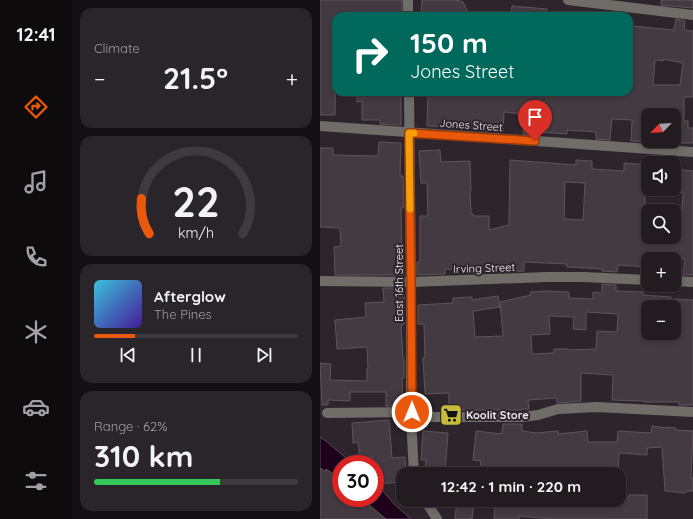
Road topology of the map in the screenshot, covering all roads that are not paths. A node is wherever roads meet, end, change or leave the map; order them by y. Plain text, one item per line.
1 (408, 0) edge
2 (568, 0) edge
3 (408, 12) edge
4 (693, 15) edge
5 (409, 96) edge
6 (320, 126) edge
7 (409, 133) junction
8 (693, 152) edge
9 (641, 280) edge
10 (320, 281) edge
11 (681, 281) edge
12 (411, 282) junction
13 (693, 282) edge
14 (693, 412) edge
15 (327, 413) dead end
16 (412, 415) junction
17 (414, 467) edge
18 (429, 507) edge
19 (437, 519) edge

1 - 3 street
2 - 4 street
5 - 7 street, East 16th Street
6 - 7 street, Jones Street
7 - 8 street, Jones Street
7 - 12 street, East 16th Street
9 - 12 street, Irving Street
10 - 12 street, Irving Street
11 - 13 street
12 - 16 street, East 16th Street
14 - 16 street
15 - 16 street
16 - 17 street, East 16th Street
18 - 19 street

